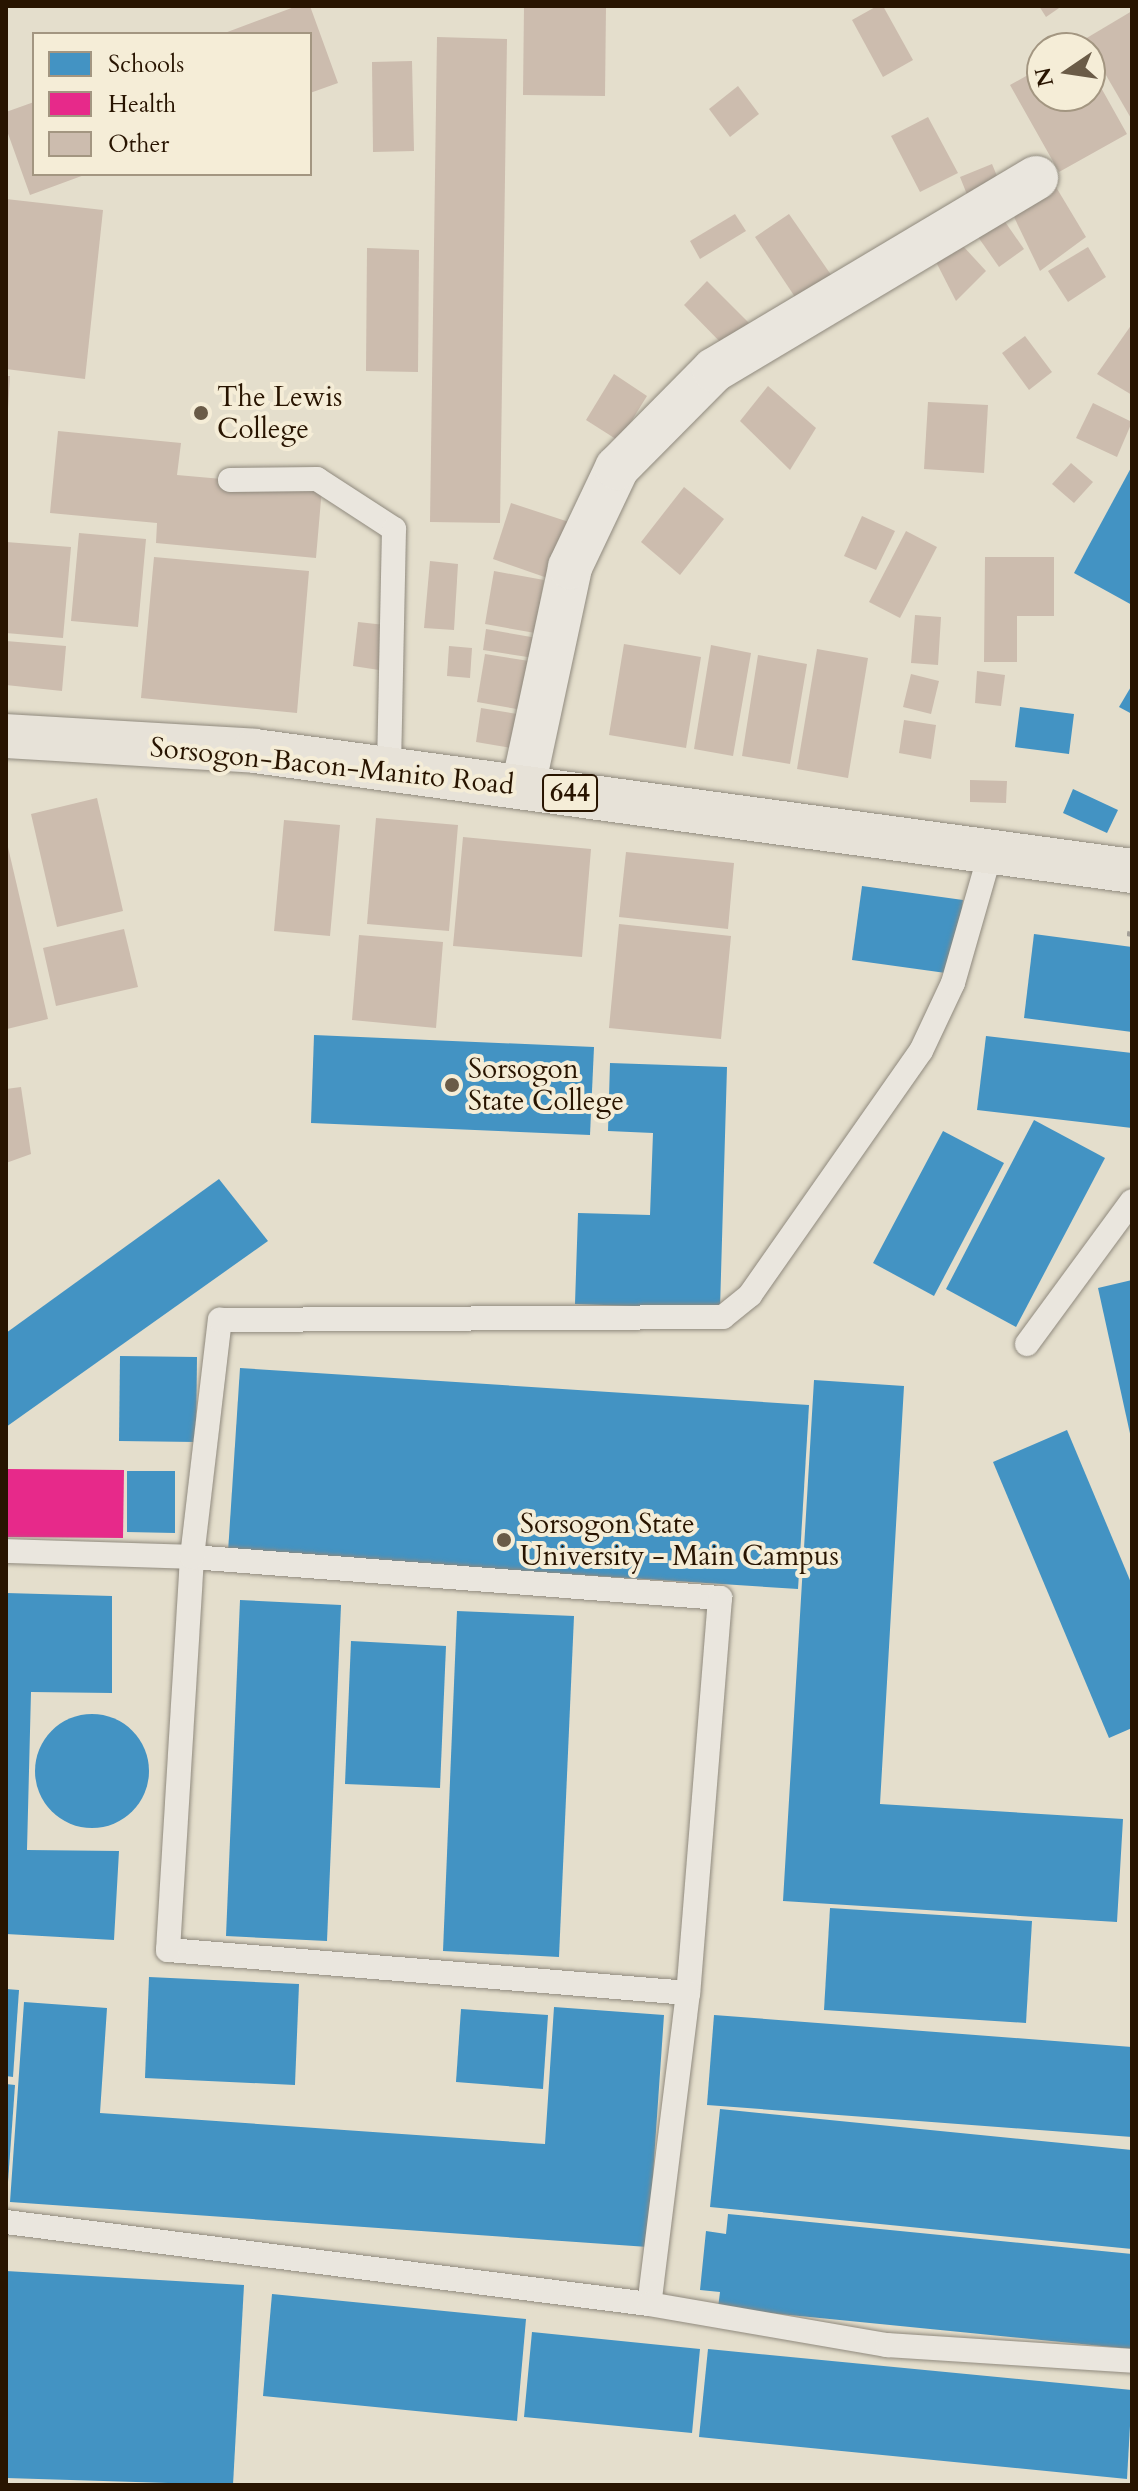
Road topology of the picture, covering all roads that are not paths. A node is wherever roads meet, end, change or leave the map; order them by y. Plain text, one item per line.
1 (1036, 178) dead end
2 (230, 480) dead end
3 (6, 736) edge
4 (389, 770) junction
5 (523, 787) junction
6 (990, 854) junction
7 (1132, 871) edge
8 (1132, 1201) edge
9 (1027, 1344) dead end
10 (6, 1551) edge
11 (192, 1557) junction
12 (688, 1993) junction
13 (6, 2222) edge
14 (649, 2304) junction
15 (1132, 2361) edge

1 - 5 street
2 - 4 lane
3 - 4 main road, Sorsogon-Bacon-Manito Road / 644
4 - 5 main road, Sorsogon-Bacon-Manito Road / 644
5 - 6 main road, Sorsogon-Bacon-Manito Road / 644
6 - 7 main road, Sorsogon-Bacon-Manito Road / 644
6 - 11 lane
8 - 9 lane
10 - 11 lane
11 - 12 lane
11 - 12 lane
12 - 14 lane
13 - 14 lane
14 - 15 lane

